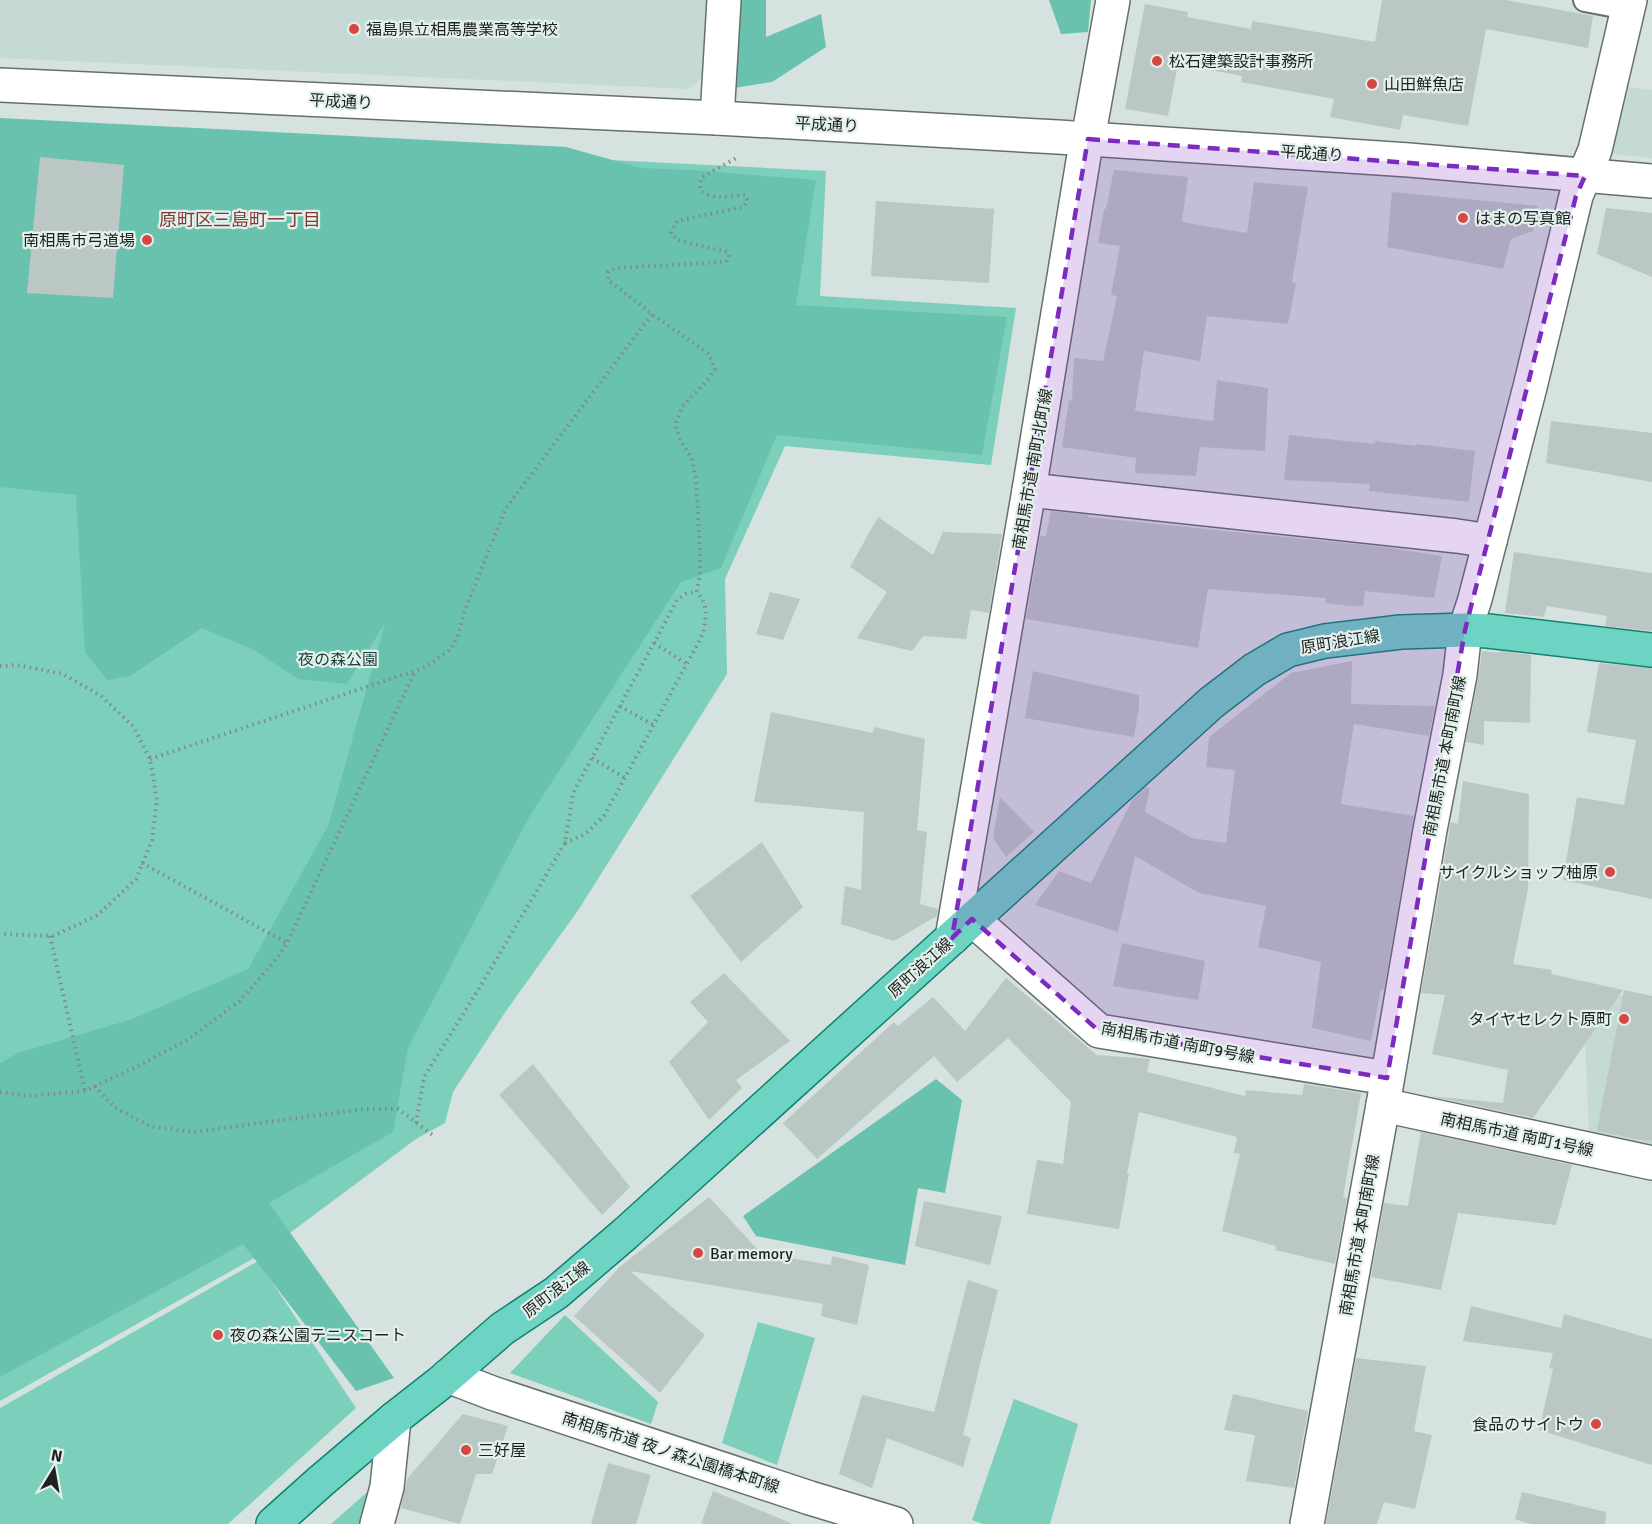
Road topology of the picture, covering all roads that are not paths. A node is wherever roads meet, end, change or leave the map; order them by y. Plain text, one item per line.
1 (724, 0) edge
2 (1113, 0) edge
3 (1586, 0) edge
4 (1629, 4) edge
5 (0, 85) edge
6 (717, 118) junction
7 (1088, 139) junction
8 (1585, 176) junction
9 (1652, 181) edge
10 (1029, 490) junction
11 (1490, 541) junction
12 (1465, 630) junction
13 (1652, 650) edge
14 (962, 928) junction
15 (1385, 1092) junction
16 (1652, 1163) edge
17 (448, 1376) junction
18 (394, 1419) junction
19 (829, 1515) edge
20 (273, 1524) edge
21 (377, 1524) edge
22 (896, 1524) edge
23 (1307, 1524) edge

1 - 6 street
2 - 7 street, 南相馬市道 南町北町線
3 - 4 lane
4 - 8 street, 南相馬市道 本町南町線
5 - 6 street, 平成通り
6 - 7 street, 平成通り
7 - 8 street, 平成通り
7 - 10 street, 南相馬市道 南町北町線
8 - 9 street, 平成通り
8 - 11 street, 南相馬市道 本町南町線
10 - 11 street
10 - 14 street, 南相馬市道 南町北町線
11 - 12 street, 南相馬市道 本町南町線
12 - 13 main road, 原町浪江線
12 - 14 main road, 原町浪江線
12 - 15 street, 南相馬市道 本町南町線
14 - 15 street, 南相馬市道 南町9号線
14 - 17 main road, 原町浪江線
15 - 16 street, 南相馬市道 南町1号線
15 - 23 street, 南相馬市道 本町南町線
17 - 18 main road, 原町浪江線
17 - 19 street, 南相馬市道 夜ノ森公園橋本町線
18 - 20 main road, 原町浪江線
18 - 21 street
19 - 22 street, 南相馬市道 夜ノ森公園橋本町線

